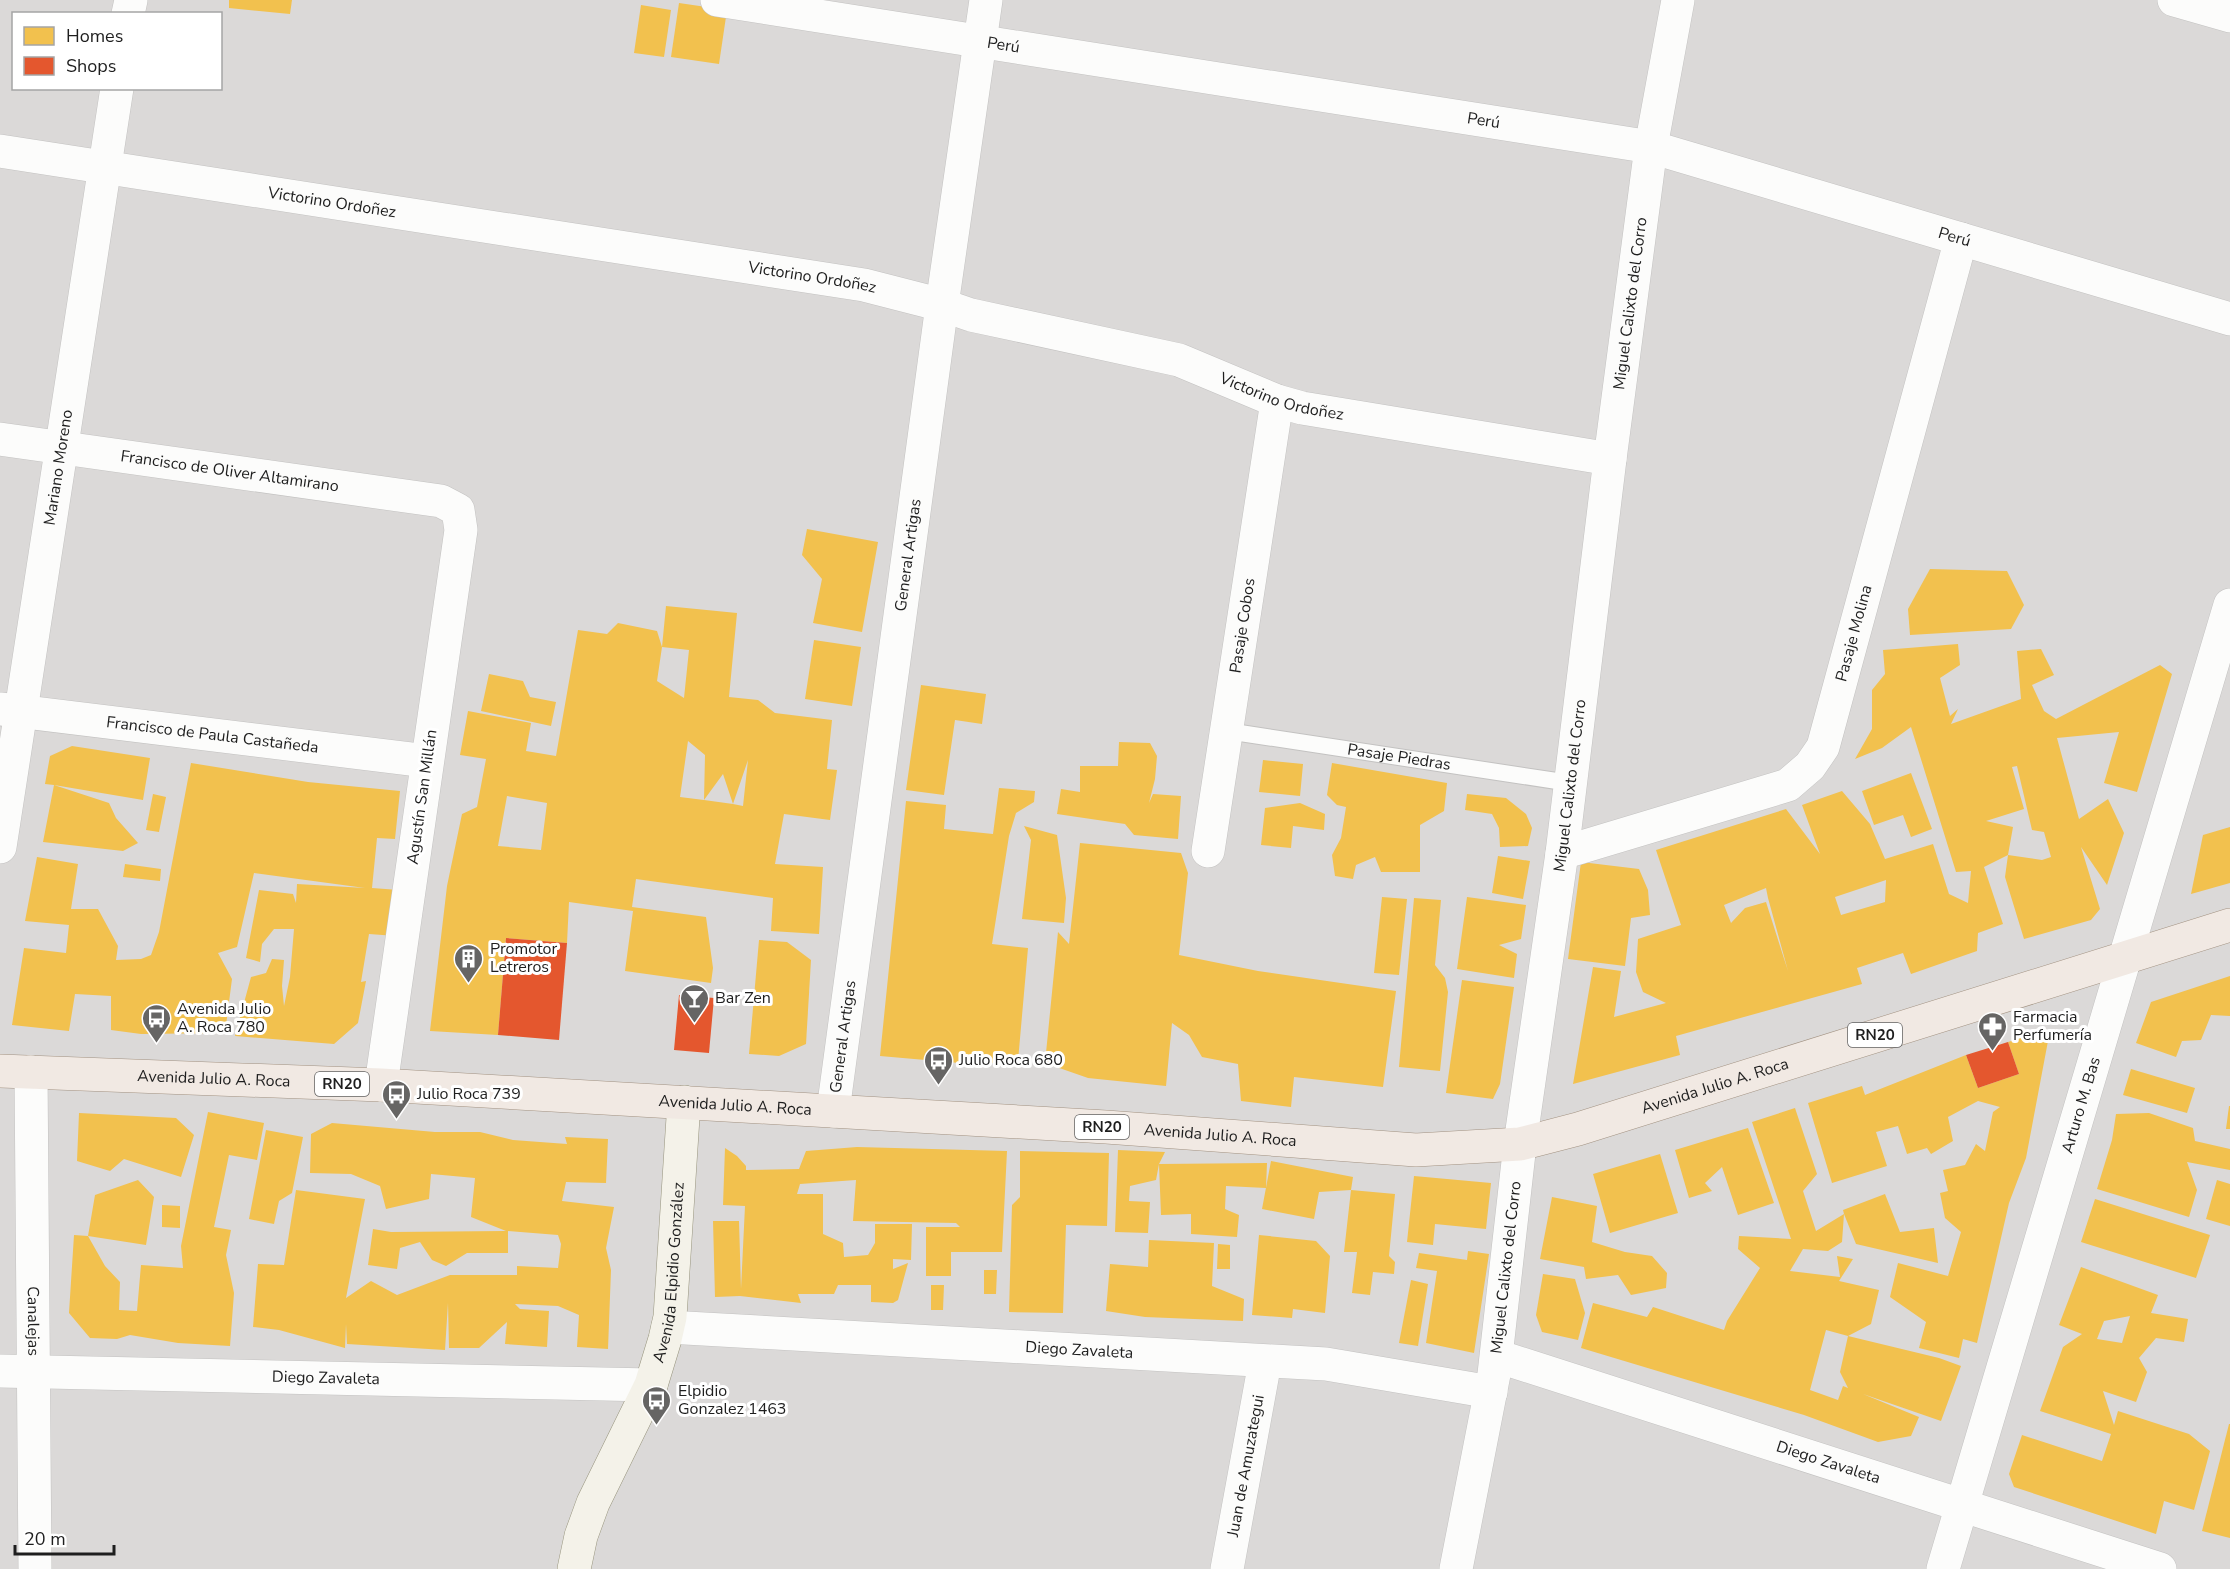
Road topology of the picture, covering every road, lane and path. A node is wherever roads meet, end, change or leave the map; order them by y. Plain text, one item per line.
1 (717, 0) edge
2 (986, 0) edge
3 (1678, 0) edge
4 (2174, 0) edge
5 (2230, 16) edge
6 (980, 42) junction
7 (117, 90) edge
8 (1651, 147) junction
9 (0, 151) edge
10 (105, 167) junction
11 (1961, 239) junction
12 (942, 305) junction
13 (2230, 319) edge
14 (1276, 401) junction
15 (0, 439) edge
16 (62, 448) junction
17 (1610, 459) junction
18 (458, 510) joint
19 (2230, 605) edge
20 (10, 711) edge
21 (1227, 731) junction
22 (427, 761) junction
23 (1570, 783) junction
24 (0, 847) edge
25 (1208, 851) dead end
26 (1562, 853) junction
27 (2230, 925) edge
28 (2126, 956) junction
29 (15, 1071) edge
30 (381, 1085) junction
31 (684, 1102) junction
32 (833, 1111) junction
33 (1520, 1144) junction
34 (668, 1327) junction
35 (1497, 1356) junction
36 (1265, 1362) junction
37 (0, 1371) edge
38 (34, 1372) junction
39 (651, 1385) junction
40 (1491, 1392) junction
41 (1962, 1506) junction
42 (35, 1569) edge
43 (574, 1569) edge
44 (1227, 1569) edge
45 (1456, 1569) edge
46 (1943, 1569) edge
47 (2160, 1569) edge

1 - 6 street, Perú
2 - 6 street, General Artigas
3 - 8 street, Miguel Calixto del Corro
4 - 5 street
6 - 8 street, Perú
6 - 12 street, General Artigas
7 - 10 street, Mariano Moreno
8 - 11 street, Perú
8 - 17 street, Miguel Calixto del Corro
9 - 10 street, Victorino Ordoñez
10 - 12 street, Victorino Ordoñez
10 - 16 street, Mariano Moreno
11 - 13 street, Perú
11 - 26 street, Pasaje Molina
12 - 14 street, Victorino Ordoñez
12 - 32 street, General Artigas
14 - 17 street, Victorino Ordoñez
14 - 21 street, Pasaje Cobos
15 - 16 street, Francisco de Oliver Altamirano
16 - 18 street, Francisco de Oliver Altamirano
16 - 20 street, Mariano Moreno
17 - 23 street, Miguel Calixto del Corro
18 - 22 street, Agustín San Millán
19 - 28 street, Arturo M. Bas
20 - 22 street, Francisco de Paula Castañeda
20 - 24 street, Mariano Moreno
21 - 23 lane, Pasaje Piedras
21 - 25 street, Pasaje Cobos
22 - 30 street, Agustín San Millán
23 - 26 street, Miguel Calixto del Corro
26 - 33 street, Miguel Calixto del Corro
27 - 28 main road, Avenida Julio A. Roca / RN20
28 - 33 main road, Avenida Julio A. Roca / RN20
28 - 41 street, Arturo M. Bas
29 - 30 main road, Avenida Julio A. Roca / RN20
29 - 38 street, Canalejas
30 - 31 main road, Avenida Julio A. Roca / RN20
31 - 32 main road, Avenida Julio A. Roca / RN20
31 - 34 main road, Avenida Elpidio González
32 - 33 main road, Avenida Julio A. Roca / RN20
33 - 35 street, Miguel Calixto del Corro
34 - 36 street, Diego Zavaleta
34 - 39 main road, Avenida Elpidio González
35 - 40 street, Miguel Calixto del Corro
35 - 41 street, Diego Zavaleta
36 - 40 street, Diego Zavaleta
36 - 44 street, Juan de Amuzategui
37 - 38 street, Diego Zavaleta
38 - 39 street, Diego Zavaleta
38 - 42 street, Canalejas
39 - 43 main road, Avenida Elpidio González
40 - 45 street, Miguel Calixto del Corro
41 - 46 street, Arturo M. Bas
41 - 47 street, Diego Zavaleta

